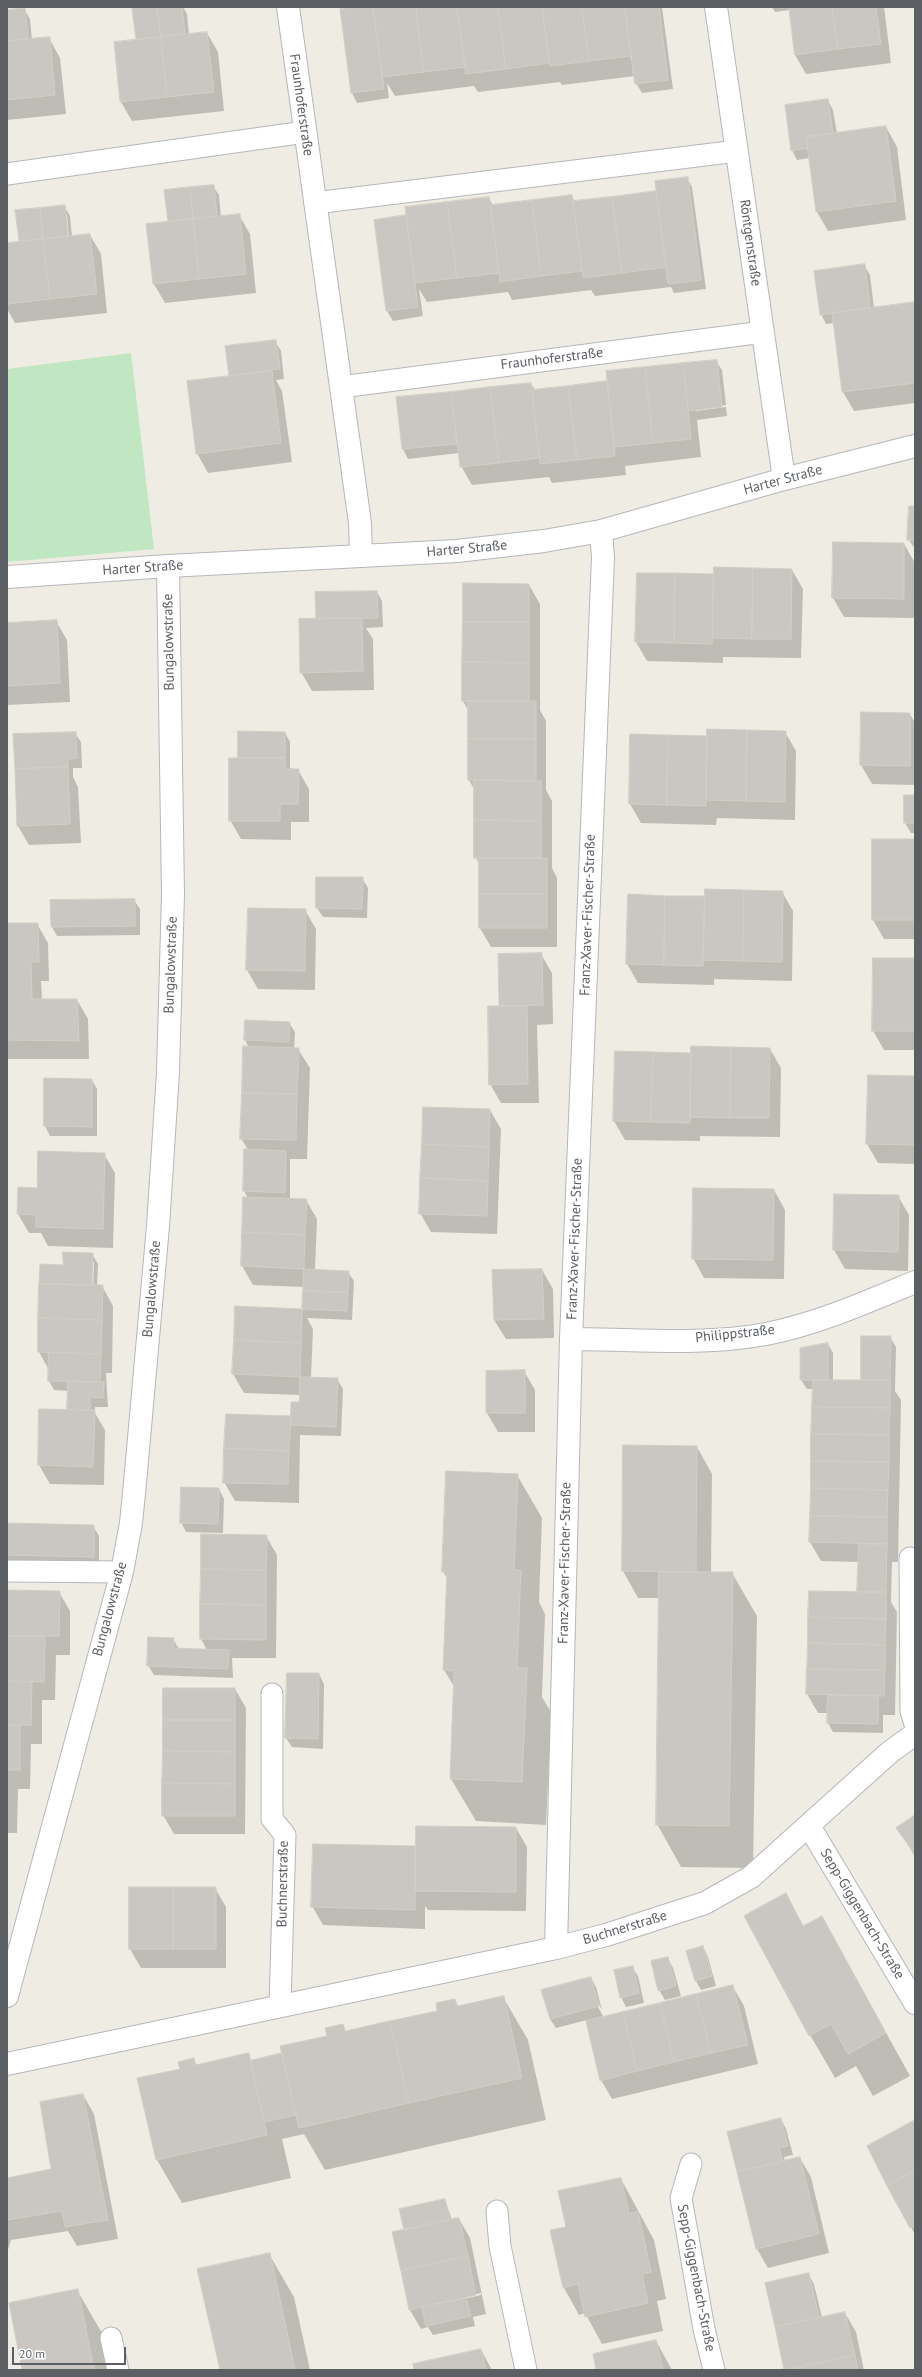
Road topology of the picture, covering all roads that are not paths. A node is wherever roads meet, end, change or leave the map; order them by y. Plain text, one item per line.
1 (288, 7) edge
2 (716, 7) edge
3 (305, 132) junction
4 (737, 151) junction
5 (7, 174) edge
6 (315, 203) junction
7 (763, 332) junction
8 (341, 387) junction
9 (915, 446) edge
10 (784, 479) junction
11 (601, 531) junction
12 (361, 556) junction
13 (168, 566) junction
14 (7, 577) edge
15 (915, 1282) edge
16 (571, 1339) junction
17 (910, 1558) dead end
18 (7, 1571) edge
19 (122, 1572) junction
20 (272, 1694) dead end
21 (915, 1724) edge
22 (915, 1734) edge
23 (809, 1826) junction
24 (556, 1948) junction
25 (7, 1996) edge
26 (915, 2002) edge
27 (280, 2005) junction
28 (7, 2064) edge
29 (691, 2164) dead end
30 (497, 2211) dead end
31 (111, 2338) dead end
32 (118, 2370) edge
33 (526, 2370) edge
34 (714, 2370) edge

1 - 3 street, Fraunhoferstraße
2 - 4 street, Röntgenstraße
3 - 5 lane
3 - 6 street, Fraunhoferstraße
4 - 6 lane
4 - 7 street, Röntgenstraße
6 - 8 street, Fraunhoferstraße
7 - 8 lane, Fraunhoferstraße
7 - 10 street, Röntgenstraße
8 - 12 street, Fraunhoferstraße
9 - 10 street, Harter Straße
10 - 11 street, Harter Straße
11 - 12 street, Harter Straße
11 - 16 street, Franz-Xaver-Fischer-Straße
12 - 13 street, Harter Straße
13 - 14 street, Harter Straße
13 - 19 street, Bungalowstraße
15 - 16 street, Philippstraße
16 - 24 street, Franz-Xaver-Fischer-Straße
17 - 21 lane
18 - 19 lane
19 - 25 street, Bungalowstraße
20 - 27 lane, Buchnerstraße
22 - 23 street, Buchnerstraße
23 - 24 street, Buchnerstraße
23 - 26 street, Sepp-Giggenbach-Straße
24 - 27 street, Buchnerstraße
27 - 28 street, Buchnerstraße
29 - 34 lane, Sepp-Giggenbach-Straße
30 - 33 lane
31 - 32 lane

